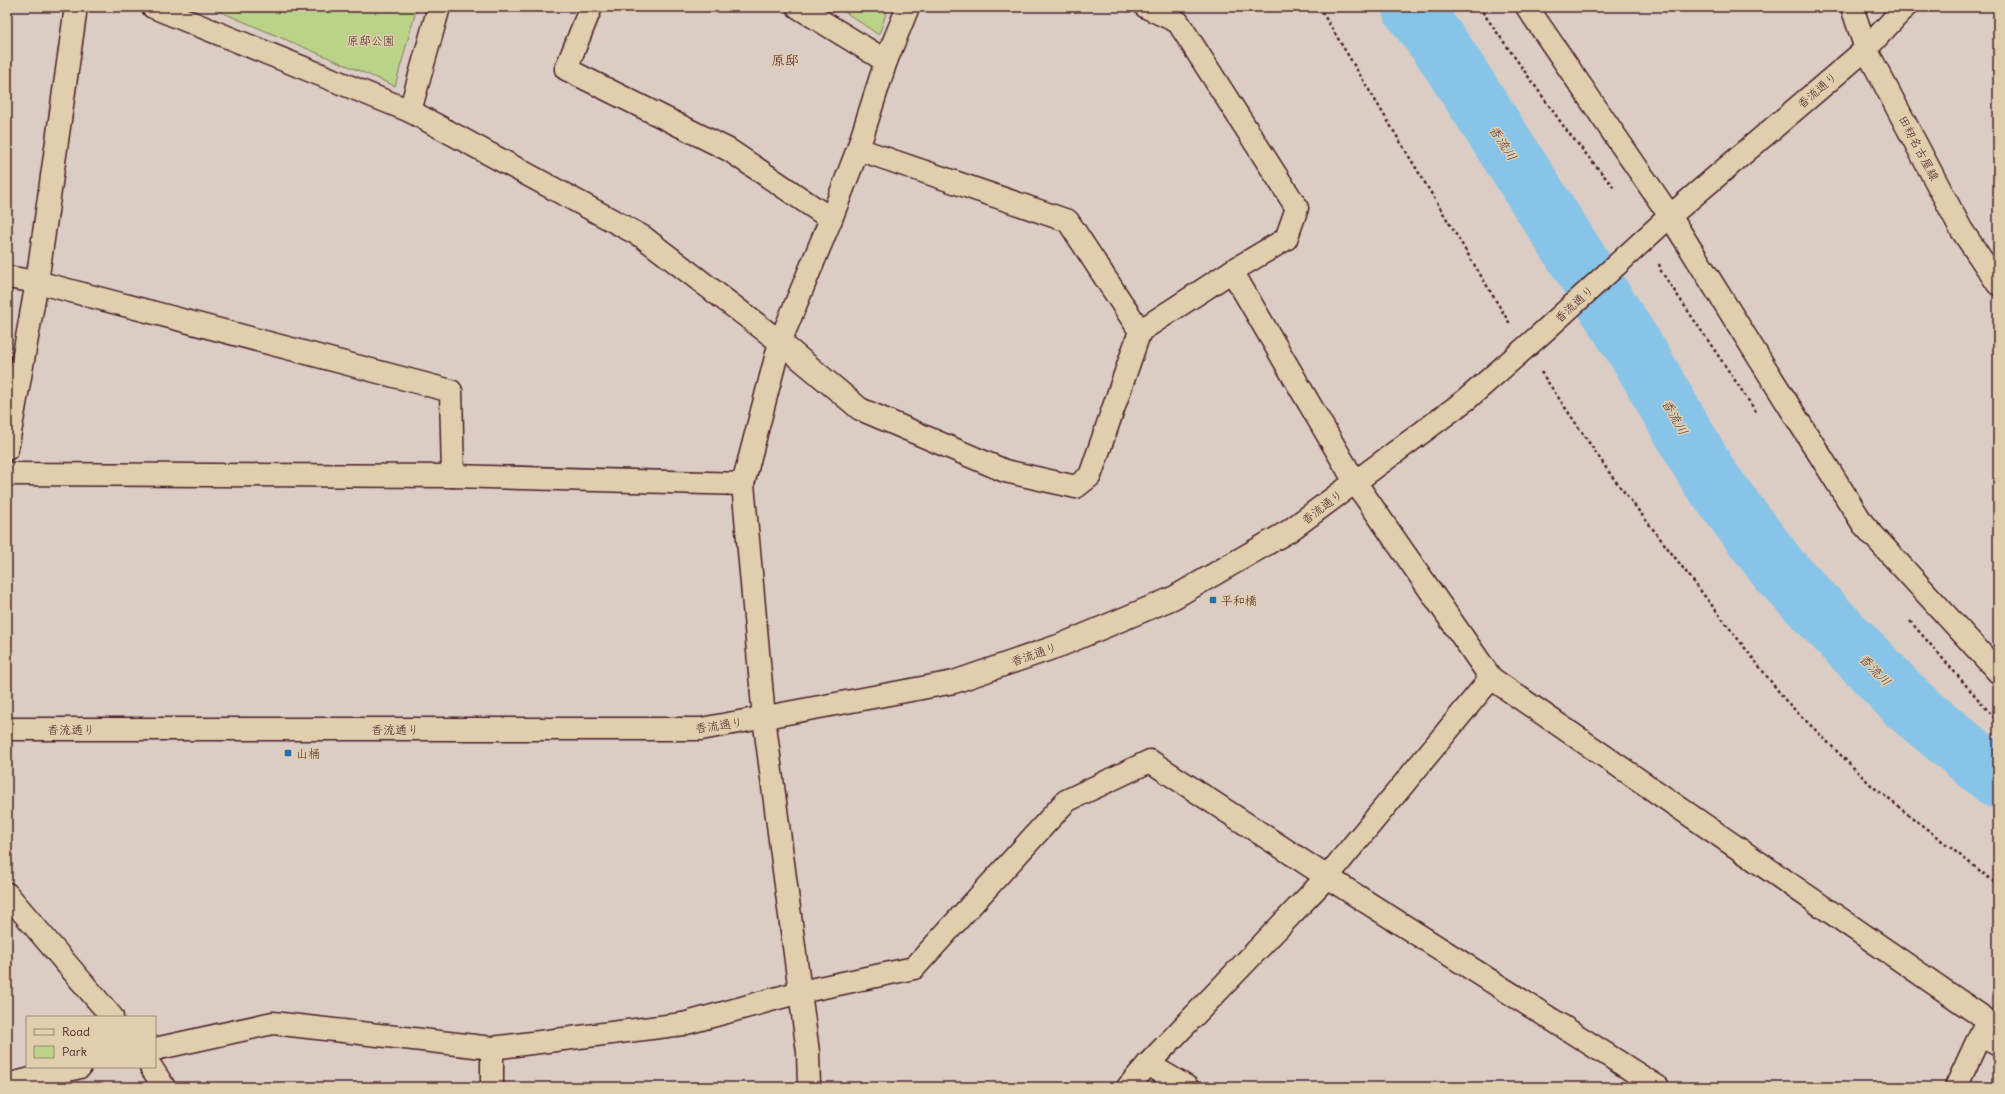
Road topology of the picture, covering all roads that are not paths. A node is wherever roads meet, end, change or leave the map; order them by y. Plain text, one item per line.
1 (76, 7) edge
2 (153, 7) edge
3 (439, 7) edge
4 (591, 7) edge
5 (798, 7) edge
6 (908, 7) edge
7 (1146, 7) edge
8 (1852, 7) edge
9 (1905, 7) edge
10 (1535, 10) edge
11 (1866, 48) junction
12 (886, 61) junction
13 (410, 111) junction
14 (858, 149) junction
15 (1670, 216) junction
16 (831, 219) junction
17 (1232, 271) junction
18 (7, 277) edge
19 (37, 282) junction
20 (1998, 284) edge
21 (1140, 331) junction
22 (780, 342) junction
23 (7, 450) edge
24 (7, 474) edge
25 (453, 476) junction
26 (1355, 482) junction
27 (743, 484) junction
28 (1998, 672) edge
29 (1491, 678) junction
30 (764, 718) junction
31 (7, 729) edge
32 (1327, 877) junction
33 (7, 894) edge
34 (800, 992) junction
35 (111, 1016) edge
36 (1978, 1038) junction
37 (492, 1048) junction
38 (1998, 1048) edge
39 (156, 1049) edge
40 (1148, 1064) junction
41 (76, 1068) edge
42 (152, 1068) edge
43 (7, 1085) edge
44 (164, 1087) edge
45 (492, 1087) edge
46 (809, 1087) edge
47 (1128, 1087) edge
48 (1188, 1087) edge
49 (1658, 1087) edge
50 (1956, 1087) edge

1 - 19 street
2 - 13 street
3 - 13 street
4 - 16 street
5 - 12 street
6 - 12 street
7 - 17 street
8 - 11 street, 田籾名古屋線
9 - 11 street, 香流通り
10 - 15 street
11 - 15 street, 香流通り
11 - 20 street, 田籾名古屋線
12 - 14 street
13 - 22 street
14 - 16 street
14 - 21 street
15 - 26 street, 香流通り
15 - 28 street
16 - 22 street
17 - 21 street
17 - 26 street
18 - 19 street
19 - 23 street
19 - 25 street
21 - 22 street
22 - 27 street
24 - 25 street
25 - 27 street
26 - 29 street
26 - 30 street, 香流通り
27 - 30 street
29 - 32 street
29 - 36 street
30 - 31 street, 香流通り
30 - 34 street
32 - 34 street
32 - 40 street
32 - 49 street
33 - 35 street
34 - 37 street
34 - 46 street
36 - 38 lane
36 - 50 street
37 - 39 street
37 - 45 street
40 - 47 street
40 - 48 street
41 - 43 street
42 - 44 street

